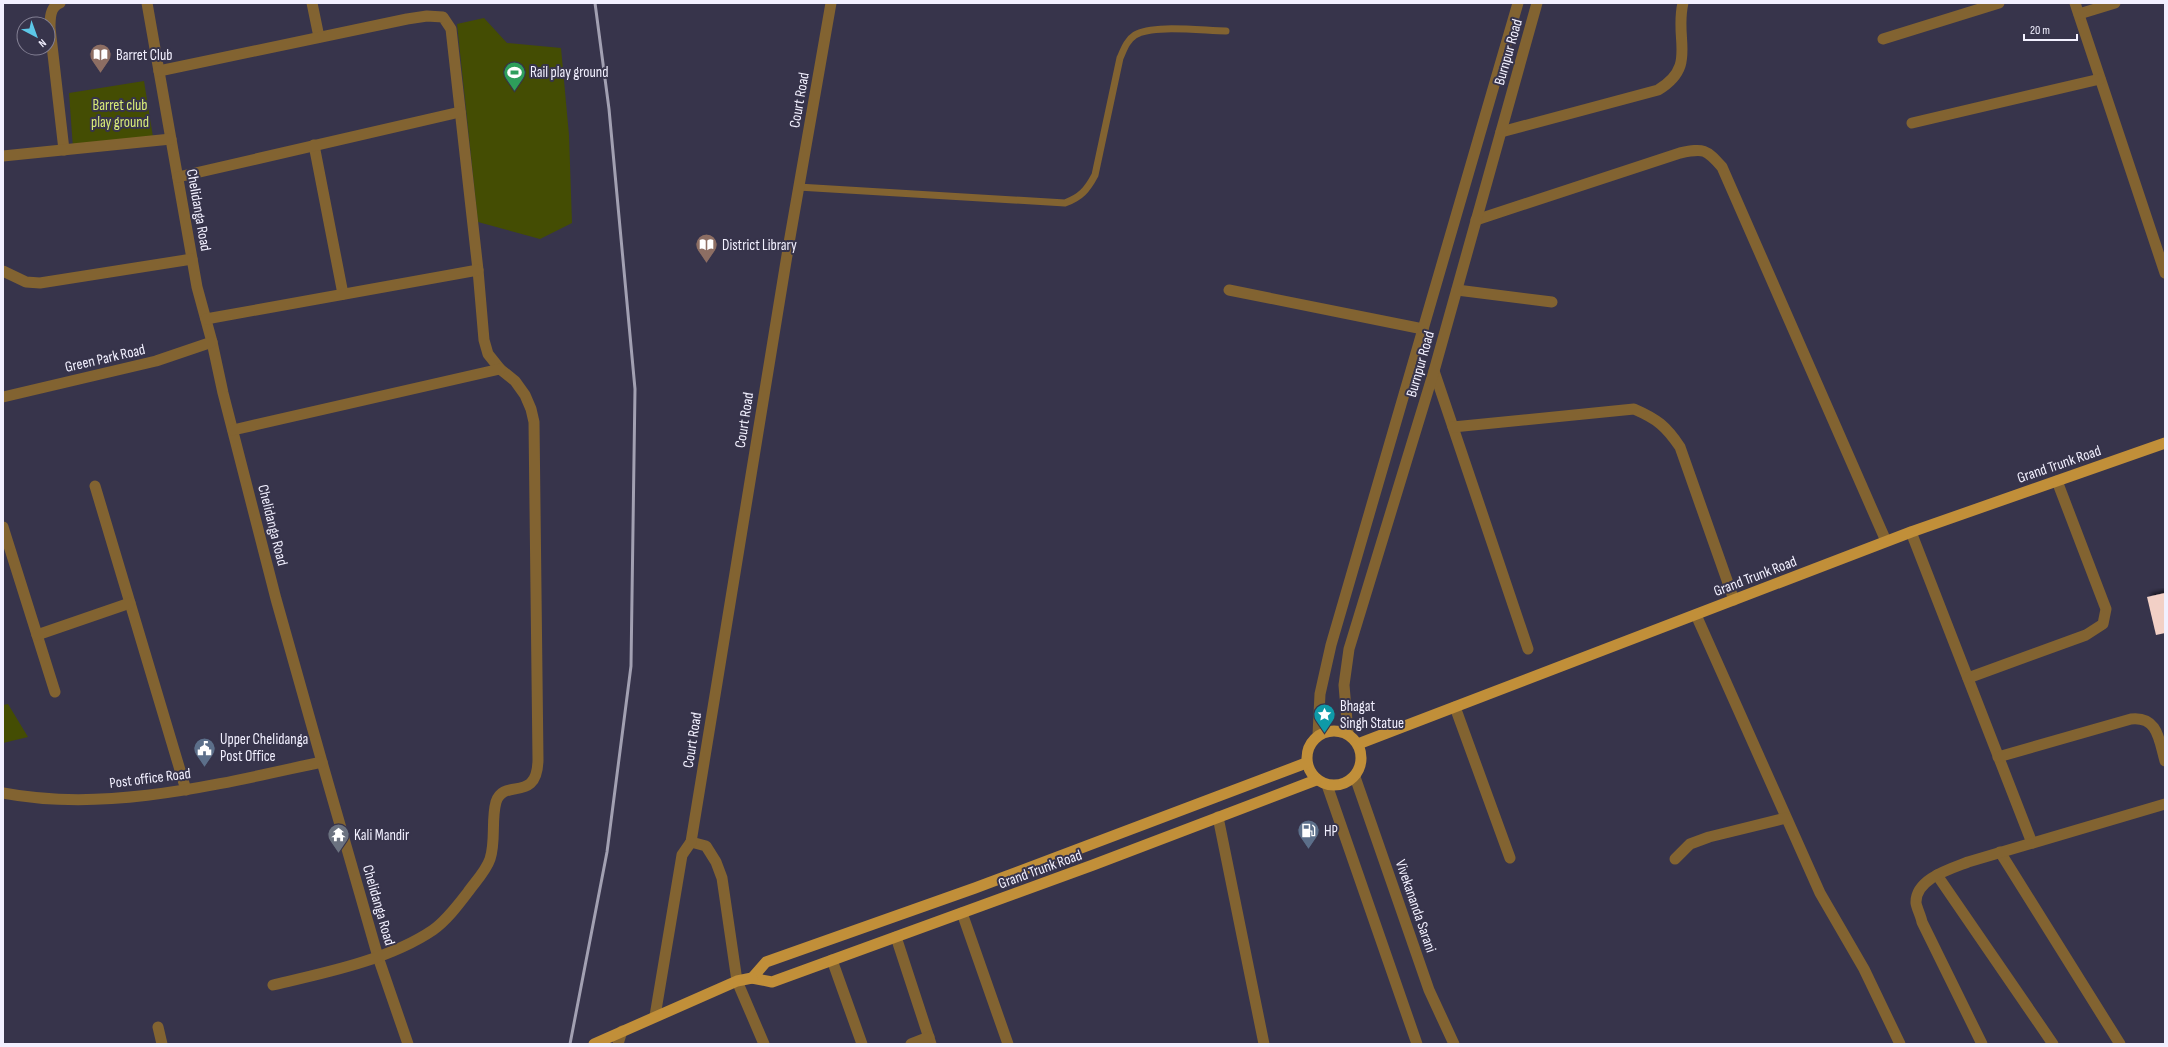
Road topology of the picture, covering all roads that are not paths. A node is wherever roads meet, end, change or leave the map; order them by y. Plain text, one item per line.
1 (60, 3) edge
2 (147, 3) edge
3 (312, 3) edge
4 (831, 3) edge
5 (1518, 3) edge
6 (1537, 3) edge
7 (1683, 3) edge
8 (1999, 3) edge
9 (2075, 3) edge
10 (2115, 3) edge
11 (2079, 14) junction
12 (1226, 31) dead end
13 (319, 37) junction
14 (1883, 39) dead end
15 (159, 71) junction
16 (2100, 79) junction
17 (460, 112) junction
18 (1912, 123) dead end
19 (1501, 132) junction
20 (171, 139) junction
21 (314, 146) junction
22 (64, 150) junction
23 (3, 156) edge
24 (178, 177) junction
25 (798, 188) junction
26 (1476, 220) junction
27 (192, 259) junction
28 (478, 270) junction
29 (3, 271) edge
30 (2165, 273) edge
31 (1229, 290) dead end
32 (1457, 290) junction
33 (343, 294) junction
34 (1552, 302) dead end
35 (206, 319) junction
36 (1423, 329) junction
37 (212, 342) junction
38 (500, 369) junction
39 (1434, 371) junction
40 (3, 397) edge
41 (1453, 426) junction
42 (233, 430) junction
43 (2165, 443) edge
44 (2057, 481) junction
45 (94, 486) dead end
46 (3, 527) edge
47 (1911, 532) junction
48 (1886, 541) junction
49 (1734, 600) junction
50 (130, 603) junction
51 (1696, 615) junction
52 (37, 635) junction
53 (1528, 649) dead end
54 (1968, 678) junction
55 (55, 692) dead end
56 (1455, 707) junction
57 (1348, 734) junction
58 (1318, 735) junction
59 (1358, 744) junction
60 (1998, 757) junction
61 (2165, 761) edge
62 (322, 762) junction
63 (1306, 763) junction
64 (1354, 776) junction
65 (1316, 780) junction
66 (1327, 785) junction
67 (186, 790) junction
68 (3, 793) edge
69 (2165, 804) edge
70 (1218, 817) junction
71 (1786, 818) junction
72 (691, 842) junction
73 (2032, 843) junction
74 (2000, 852) junction
75 (1510, 858) dead end
76 (1675, 859) dead end
77 (1937, 875) junction
78 (962, 913) junction
79 (896, 937) junction
80 (378, 957) junction
81 (832, 960) junction
82 (752, 978) junction
83 (736, 982) junction
84 (272, 985) dead end
85 (655, 1016) junction
86 (158, 1027) dead end
87 (622, 1031) junction
88 (930, 1041) edge
89 (162, 1044) edge
90 (408, 1044) edge
91 (594, 1044) edge
92 (618, 1044) edge
93 (764, 1044) edge
94 (862, 1044) edge
95 (911, 1044) edge
96 (1008, 1044) edge
97 (1264, 1044) edge
98 (1417, 1044) edge
99 (1454, 1044) edge
100 (1900, 1044) edge
101 (1982, 1044) edge
102 (2054, 1044) edge
103 (2120, 1044) edge

1 - 22 street
2 - 15 street, Chelidanga Road
3 - 13 street
4 - 25 street, Court Road
5 - 36 street
6 - 19 street, Burnpur Road
7 - 19 street
8 - 14 street
9 - 11 street
10 - 11 street
11 - 16 street
12 - 25 lane
13 - 15 street
13 - 17 street
15 - 20 street, Chelidanga Road
16 - 18 street
16 - 30 street
17 - 21 street
17 - 28 street
19 - 26 street, Burnpur Road
20 - 22 street
20 - 24 street, Chelidanga Road
21 - 24 street
21 - 33 street
22 - 23 street
24 - 27 street, Chelidanga Road
25 - 72 street, Court Road
26 - 32 street, Burnpur Road
26 - 48 street
27 - 29 street
27 - 35 street, Chelidanga Road
28 - 33 street
28 - 38 street
31 - 36 street
32 - 34 street
32 - 39 street, Burnpur Road
33 - 35 street
35 - 37 street, Chelidanga Road
36 - 58 street
37 - 40 street, Green Park Road
37 - 42 street, Chelidanga Road
38 - 42 street
38 - 80 street
39 - 41 street
39 - 57 street, Burnpur Road
41 - 49 street
41 - 53 street
42 - 62 street, Chelidanga Road
43 - 44 main road, Grand Trunk Road
44 - 47 main road, Grand Trunk Road
44 - 54 street
45 - 50 street
46 - 52 street
47 - 48 main road, Grand Trunk Road
47 - 54 street
48 - 49 main road, Grand Trunk Road
49 - 51 main road, Grand Trunk Road
50 - 52 street
50 - 67 street
51 - 56 main road, Grand Trunk Road
51 - 71 street
52 - 55 street
54 - 60 street
56 - 59 main road, Grand Trunk Road
56 - 75 street
57 - 58 main road
57 - 59 main road
58 - 63 main road
59 - 64 main road
60 - 61 street
60 - 73 street
62 - 67 street, Post office Road
62 - 80 street, Chelidanga Road
63 - 65 main road
63 - 82 main road, Grand Trunk Road
64 - 66 main road
64 - 99 street, Vivekananda Sarani
65 - 66 main road
65 - 70 main road, Grand Trunk Road
66 - 98 street
67 - 68 street, Post office Road
69 - 73 street
70 - 78 main road, Grand Trunk Road
70 - 97 street
71 - 76 street
71 - 100 street
72 - 83 street
72 - 85 street, Court Road
73 - 74 street
74 - 77 street
74 - 103 street
77 - 101 street
77 - 102 street
78 - 79 main road, Grand Trunk Road
78 - 96 street
79 - 81 main road, Grand Trunk Road
79 - 88 street
80 - 84 street
80 - 90 street, Chelidanga Road
81 - 82 main road, Grand Trunk Road
81 - 94 street
82 - 83 main road
83 - 85 main road
83 - 93 street
85 - 87 main road
86 - 89 street
87 - 91 main road
87 - 92 street
88 - 95 street

